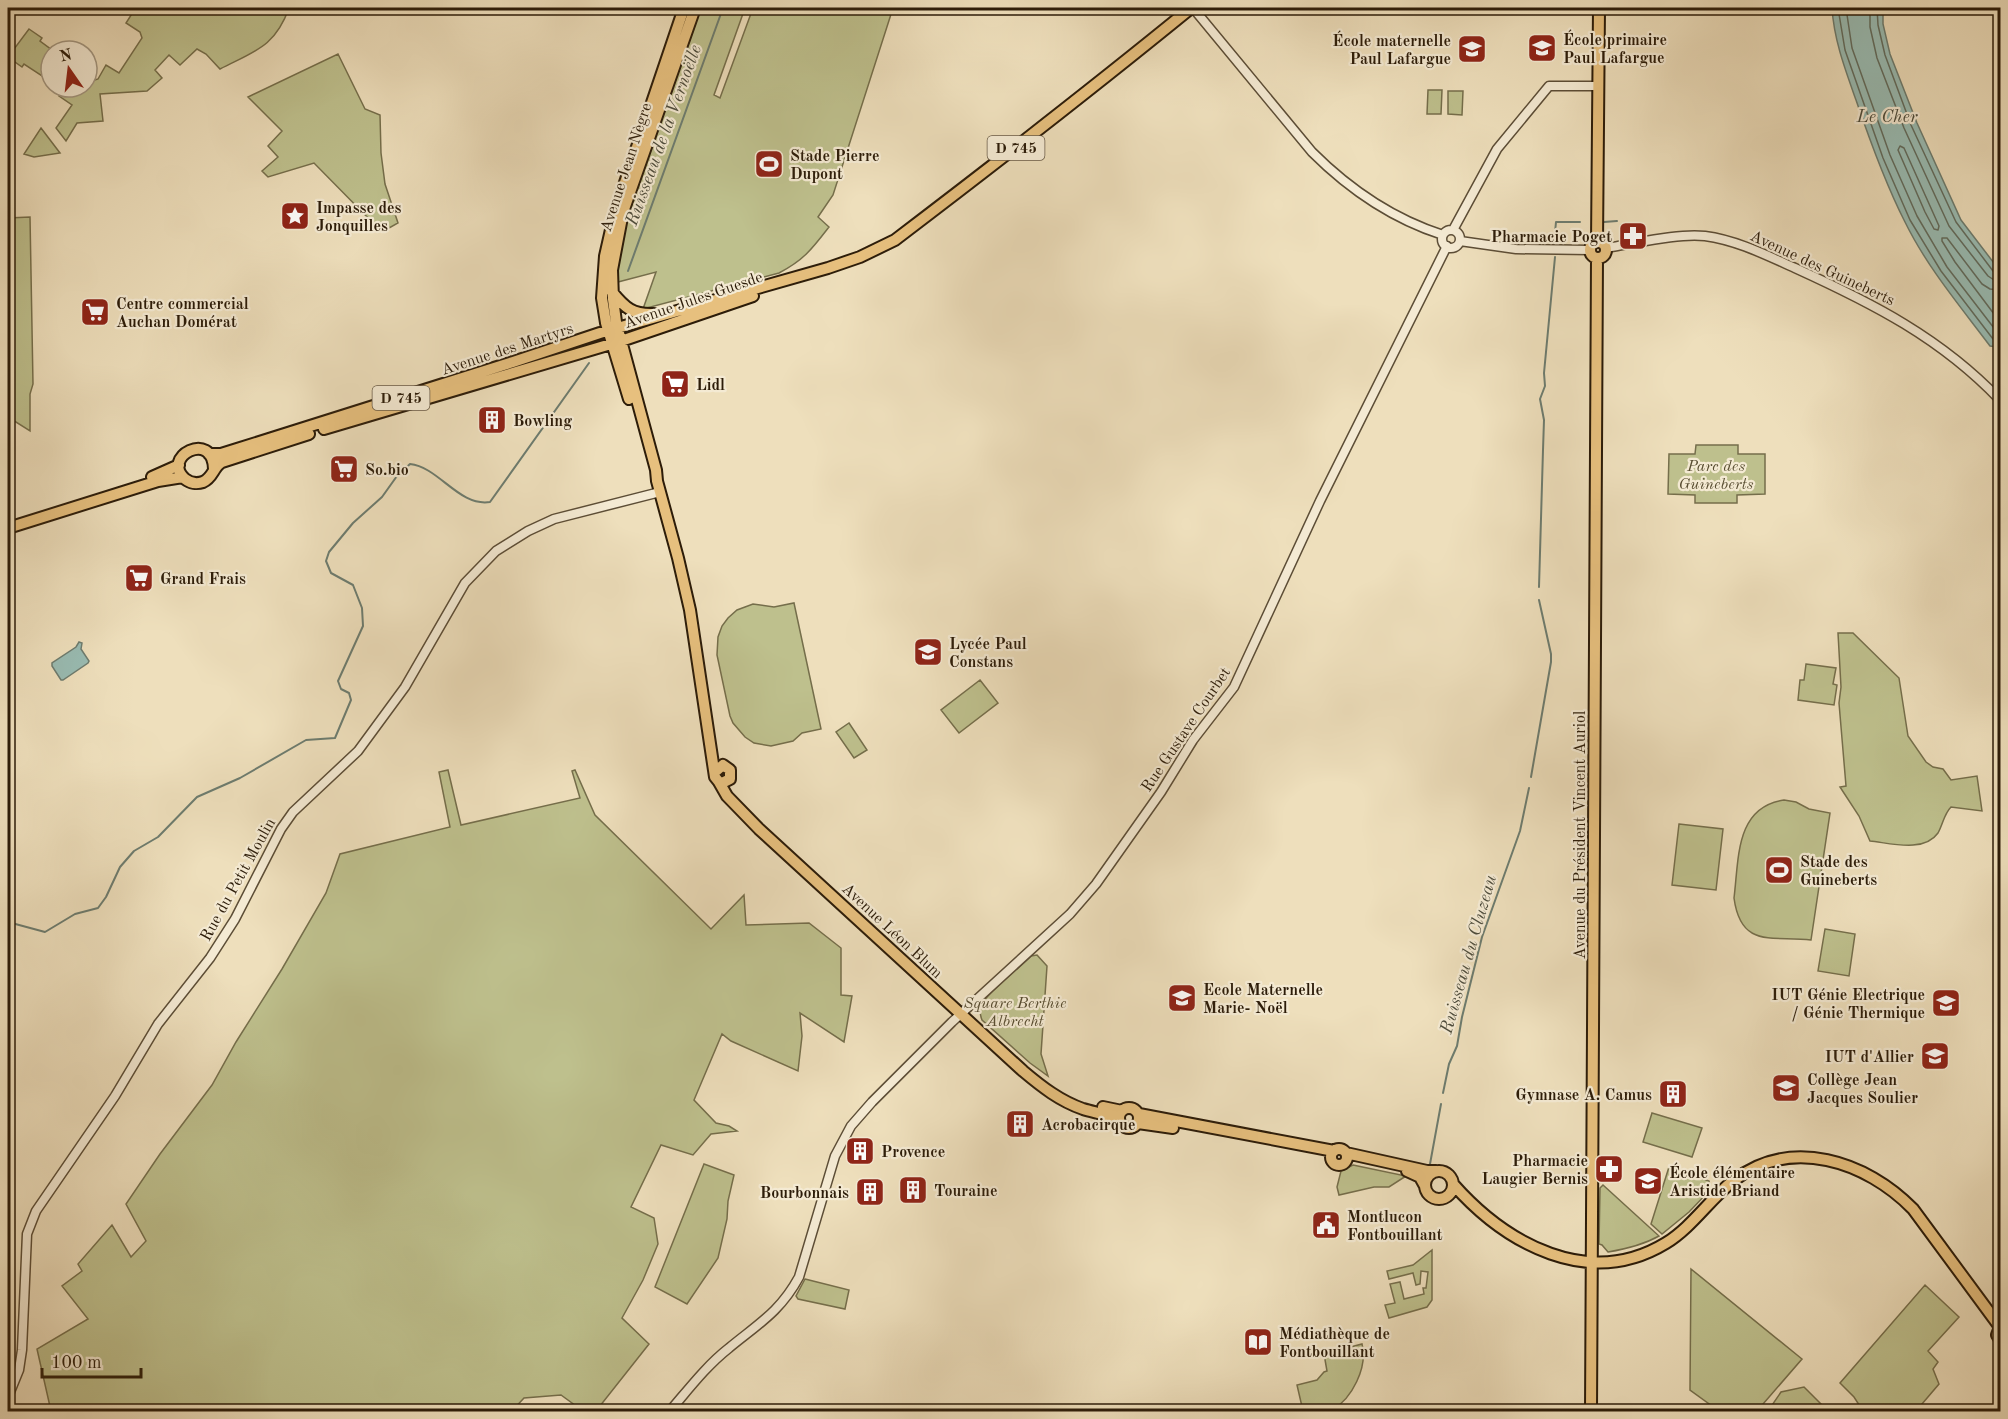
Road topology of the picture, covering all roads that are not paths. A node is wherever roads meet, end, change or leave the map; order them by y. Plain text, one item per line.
1 (684, 8) edge
2 (695, 8) edge
3 (1192, 8) edge
4 (1599, 8) edge
5 (1598, 86) junction
6 (1454, 230) junction
7 (1443, 235) junction
8 (1460, 241) junction
9 (1446, 246) junction
10 (1597, 249) junction
11 (783, 282) junction
12 (609, 296) junction
13 (669, 313) junction
14 (613, 329) junction
15 (592, 335) junction
16 (616, 342) junction
17 (2001, 400) edge
18 (209, 454) junction
19 (179, 465) junction
20 (214, 469) junction
21 (183, 477) junction
22 (660, 492) junction
23 (8, 523) edge
24 (8, 528) edge
25 (962, 1013) junction
26 (1121, 1116) junction
27 (1139, 1119) junction
28 (1339, 1156) junction
29 (1436, 1171) junction
30 (1453, 1184) junction
31 (1425, 1186) junction
32 (1449, 1195) junction
33 (1463, 1195) junction
34 (1591, 1245) junction
35 (1630, 1257) junction
36 (1591, 1261) junction
37 (1980, 1298) junction
38 (2001, 1307) edge
39 (2000, 1327) edge
40 (2001, 1340) edge
41 (8, 1397) edge
42 (669, 1412) edge
43 (1591, 1412) edge

1 - 12 main road, Avenue Jean Nègre
2 - 12 main road, Avenue Jean Nègre
3 - 7 street
3 - 11 main road, Avenue Jules Guesde / D 745
4 - 5 main road, Avenue du Président Vincent Auriol
5 - 6 street
5 - 10 main road, Avenue du Président Vincent Auriol
6 - 7 street
6 - 8 street
7 - 9 street
8 - 9 street
8 - 10 street, Avenue des Guineberts
9 - 25 street, Rue Gustave Courbet
10 - 17 street, Avenue des Guineberts
10 - 34 main road, Avenue du Président Vincent Auriol
11 - 13 main road, Avenue Jules Guesde / D 745
11 - 16 main road, Avenue Jules Guesde / D 745
12 - 13 main road, D 745
12 - 14 main road, Avenue Jean Nègre
12 - 15 main road, Avenue Jean Nègre
13 - 14 main road, Avenue Jules Guesde / D 745
14 - 15 main road, Avenue des Martyrs / D 745
14 - 16 main road, Avenue Jean Nègre
15 - 18 main road, Avenue des Martyrs / D 745
16 - 20 main road, Avenue des Martyrs / D 745
16 - 22 main road, Avenue Léon Blum
18 - 19 main road
18 - 20 main road
19 - 21 main road
19 - 23 main road
20 - 21 main road
21 - 24 main road
22 - 25 main road, Avenue Léon Blum
22 - 41 street, Rue du Petit Moulin
25 - 26 main road, Avenue Léon Blum
25 - 42 street, Rue Gustave Courbet
26 - 27 main road, Avenue Léon Blum
26 - 27 main road, Avenue Léon Blum
27 - 28 main road, Avenue Léon Blum
28 - 29 main road, Avenue Léon Blum
28 - 31 main road, Avenue Léon Blum
29 - 30 main road, Avenue Léon Blum
29 - 31 main road
30 - 32 main road
30 - 33 main road, Avenue Léon Blum
31 - 32 main road, Avenue Léon Blum
32 - 33 main road, Avenue Léon Blum
33 - 36 main road, Avenue Léon Blum
34 - 35 main road
34 - 36 main road, Avenue du Président Vincent Auriol
35 - 36 main road, Avenue Léon Blum
35 - 37 main road, Avenue Léon Blum
36 - 43 main road, Avenue du Président Vincent Auriol
37 - 38 main road
37 - 39 main road, Avenue Léon Blum
39 - 40 main road

